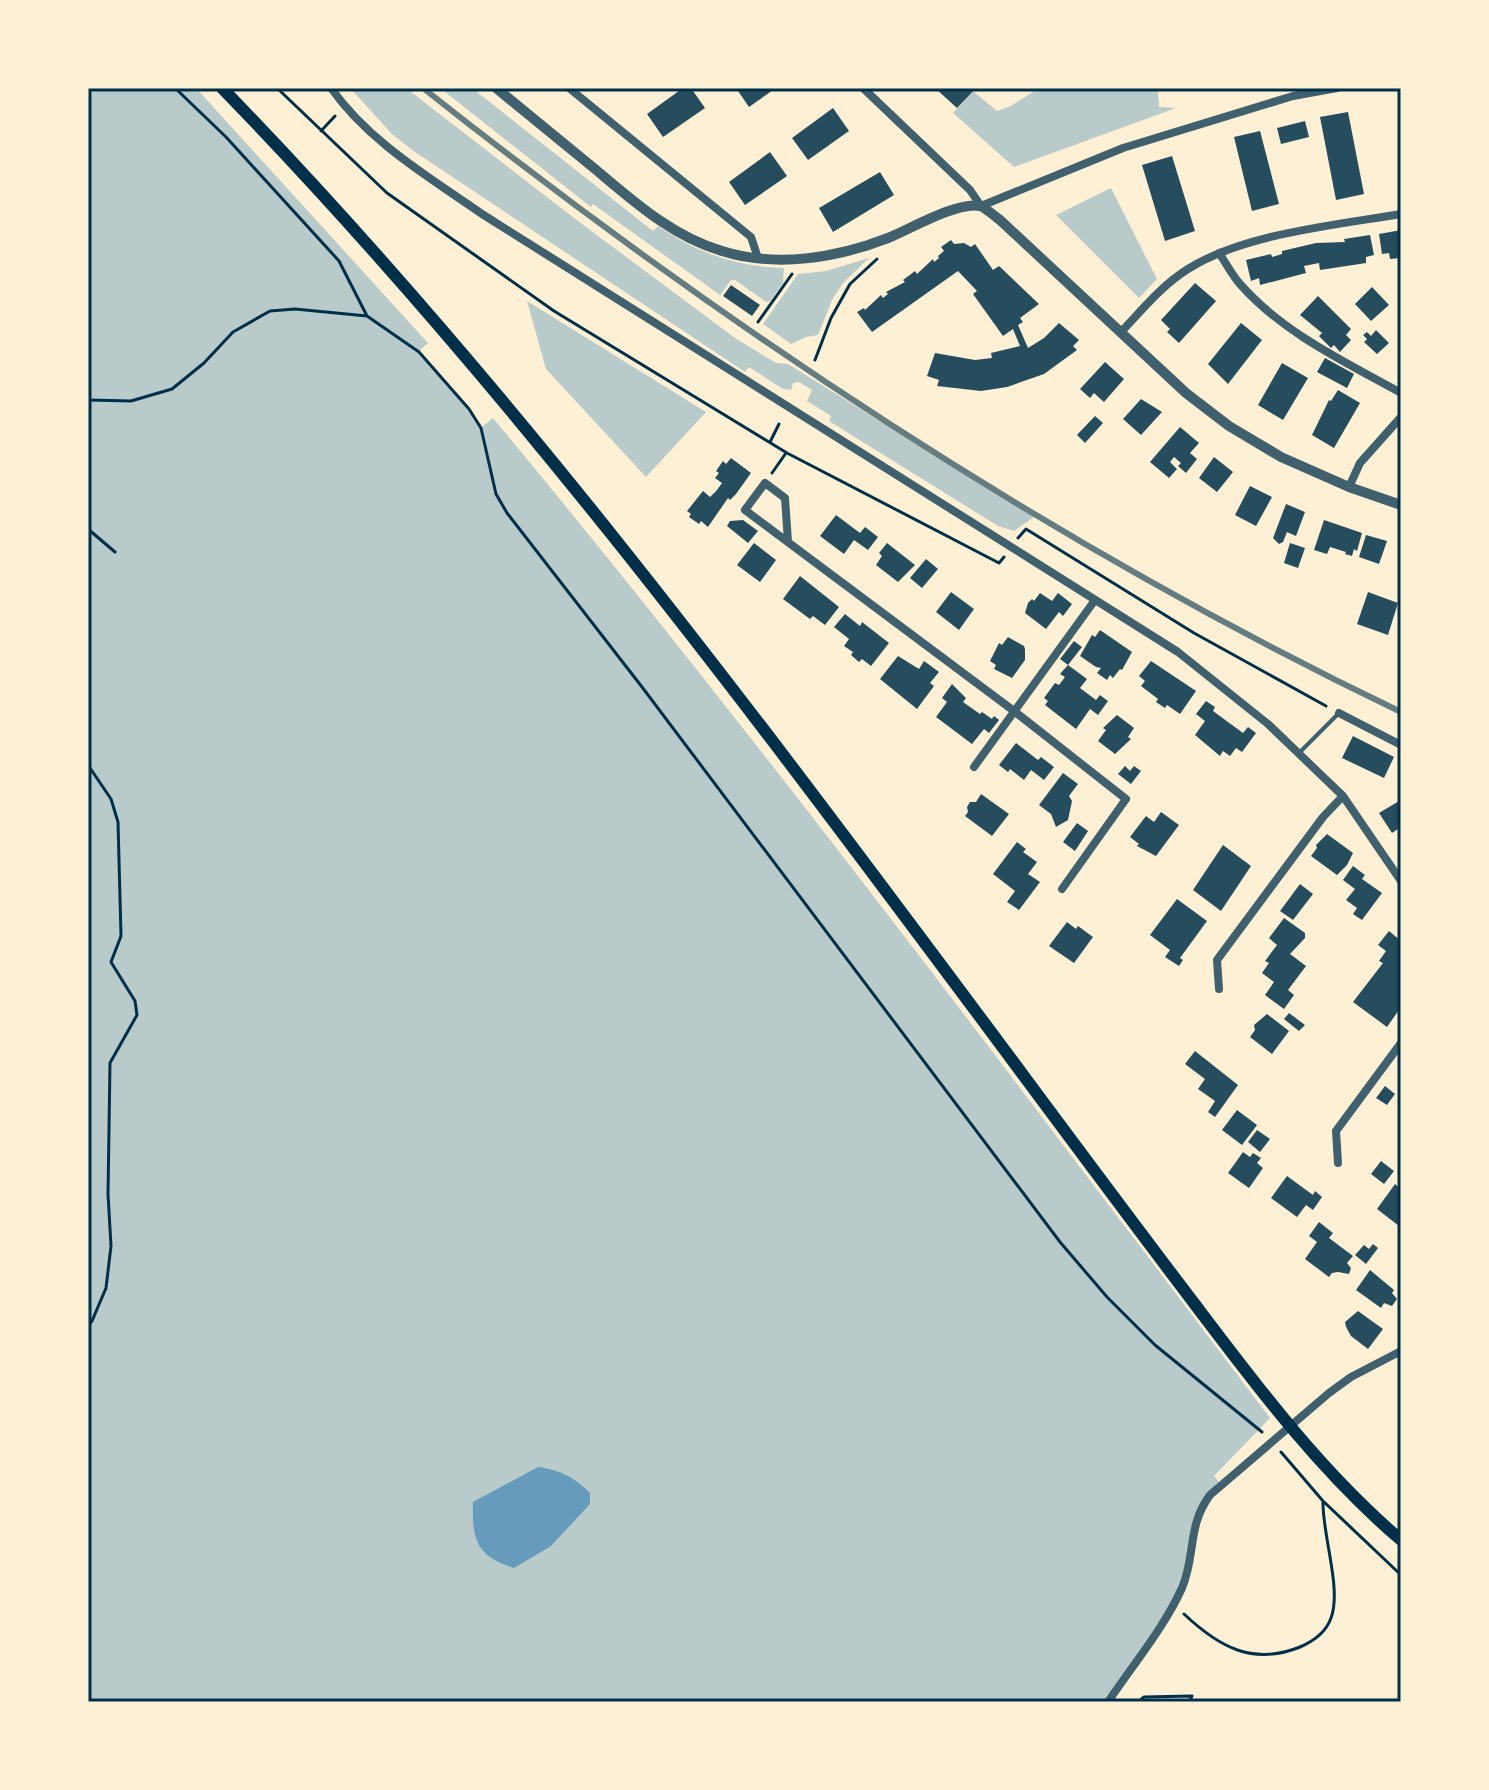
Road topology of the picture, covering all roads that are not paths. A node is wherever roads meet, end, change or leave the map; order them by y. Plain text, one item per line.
1 (222, 88) edge
2 (331, 88) edge
3 (496, 88) edge
4 (569, 88) edge
5 (863, 88) edge
6 (1337, 88) edge
7 (1292, 92) edge
8 (981, 206) junction
9 (1401, 214) edge
10 (1219, 253) junction
11 (758, 258) junction
12 (1121, 332) junction
13 (1401, 393) edge
14 (1401, 417) edge
15 (1349, 487) junction
16 (1401, 505) edge
17 (788, 542) junction
18 (1095, 600) junction
19 (1014, 711) junction
20 (1339, 713) joint
21 (1401, 745) edge
22 (1299, 753) junction
23 (974, 767) dead end
24 (1343, 796) junction
25 (1401, 881) edge
26 (1062, 889) dead end
27 (1219, 989) dead end
28 (1401, 1043) edge
29 (1338, 1163) dead end
30 (1401, 1351) edge
31 (1401, 1540) edge
32 (1108, 1702) edge

1 - 31 main road
2 - 18 street
3 - 11 street
4 - 11 street
5 - 8 street
6 - 7 street
7 - 8 street
8 - 11 street
8 - 12 street
9 - 10 street
10 - 12 street
10 - 13 street
12 - 15 street
14 - 15 street
15 - 16 street
17 - 17 street
17 - 19 street
18 - 19 street
18 - 22 street
19 - 23 street
19 - 26 street
20 - 21 street
20 - 22 lane
22 - 24 street
24 - 25 street
24 - 27 street
28 - 29 street
30 - 32 street

